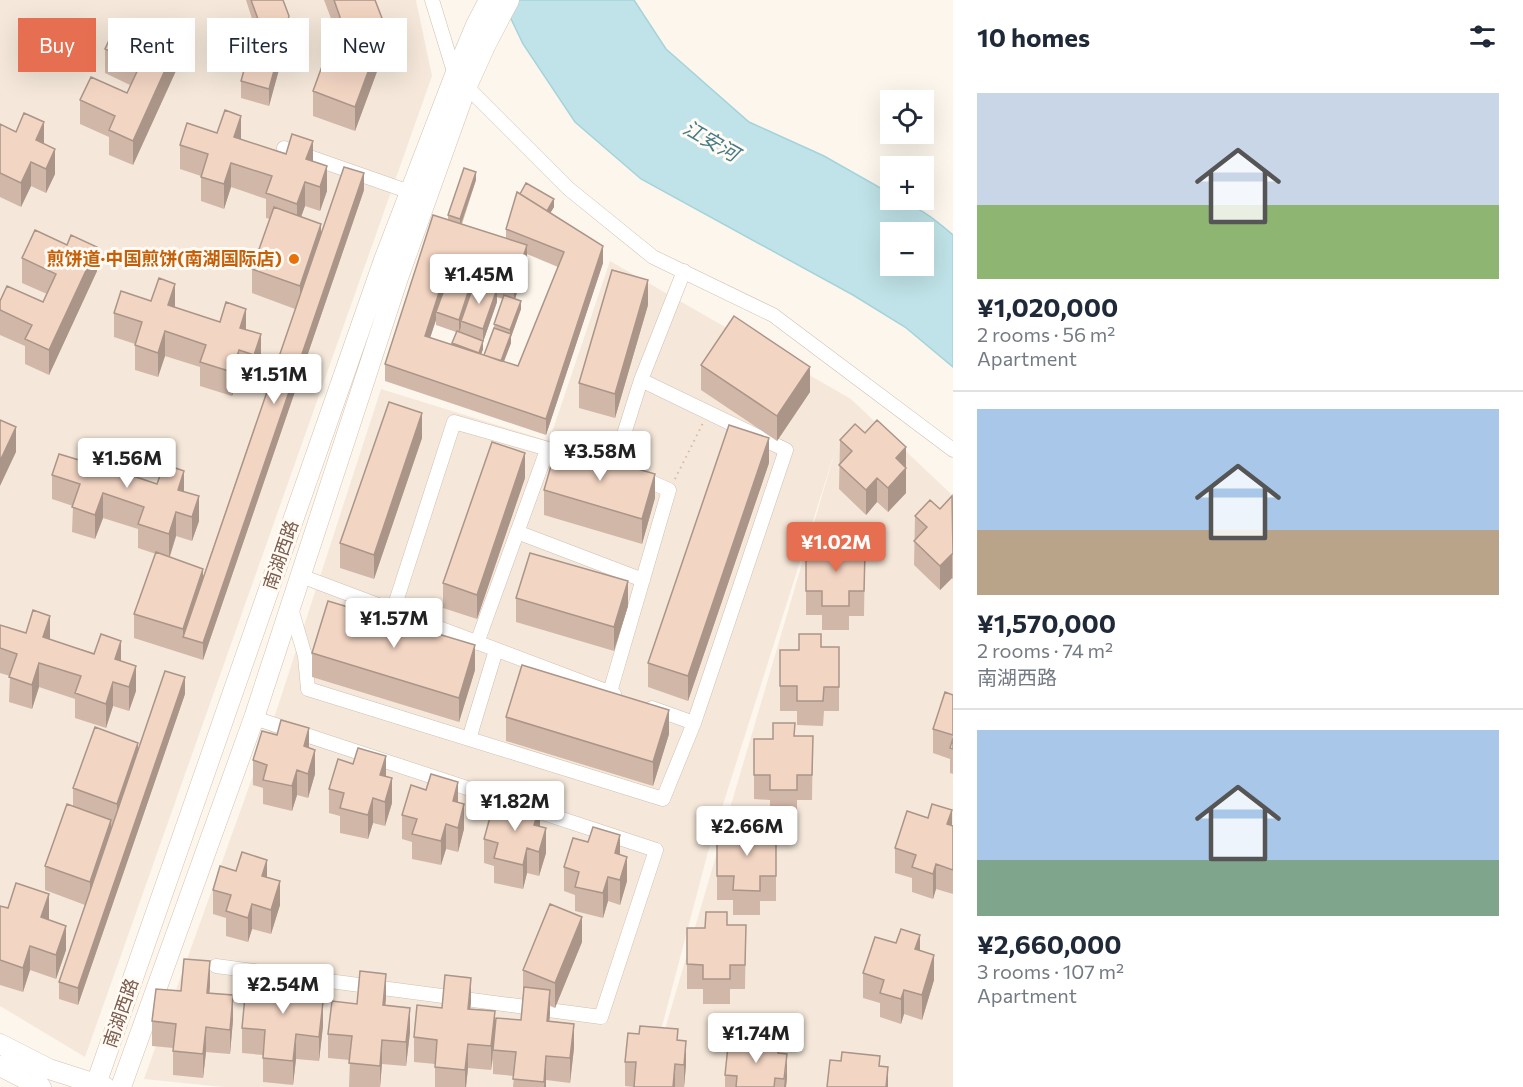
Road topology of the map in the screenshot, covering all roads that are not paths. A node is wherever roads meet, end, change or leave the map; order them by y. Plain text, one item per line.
1 (432, 0) edge
2 (489, 0) edge
3 (509, 0) edge
4 (460, 82) junction
5 (284, 148) dead end
6 (410, 192) junction
7 (684, 271) junction
8 (642, 380) junction
9 (547, 450) junction
10 (953, 450) edge
11 (603, 463) junction
12 (517, 532) junction
13 (301, 576) junction
14 (643, 580) junction
15 (291, 608) junction
16 (393, 610) junction
17 (477, 643) junction
18 (496, 650) junction
19 (610, 692) junction
20 (254, 718) junction
21 (694, 723) junction
22 (469, 739) junction
23 (216, 966) dead end
24 (0, 1044) edge
25 (0, 1066) edge
26 (99, 1086) edge
27 (41, 1087) edge
28 (121, 1087) edge

1 - 4 street
2 - 4 main road, 南湖西路
3 - 4 main road, 南湖西路
4 - 6 main road, 南湖西路
4 - 7 street
4 - 13 main road, 南湖西路
5 - 6 street
6 - 26 main road, 南湖西路
7 - 8 street
7 - 10 street
8 - 11 street
8 - 21 street
9 - 11 street
9 - 12 street
9 - 16 street
11 - 14 street
12 - 14 street
12 - 17 street
13 - 15 main road, 南湖西路
13 - 16 street
14 - 19 street
15 - 20 main road, 南湖西路
15 - 22 street
16 - 17 street
17 - 18 street
18 - 19 street
18 - 22 street
19 - 21 street
20 - 23 street
20 - 28 main road, 南湖西路
21 - 22 street
24 - 26 main road
25 - 27 main road

